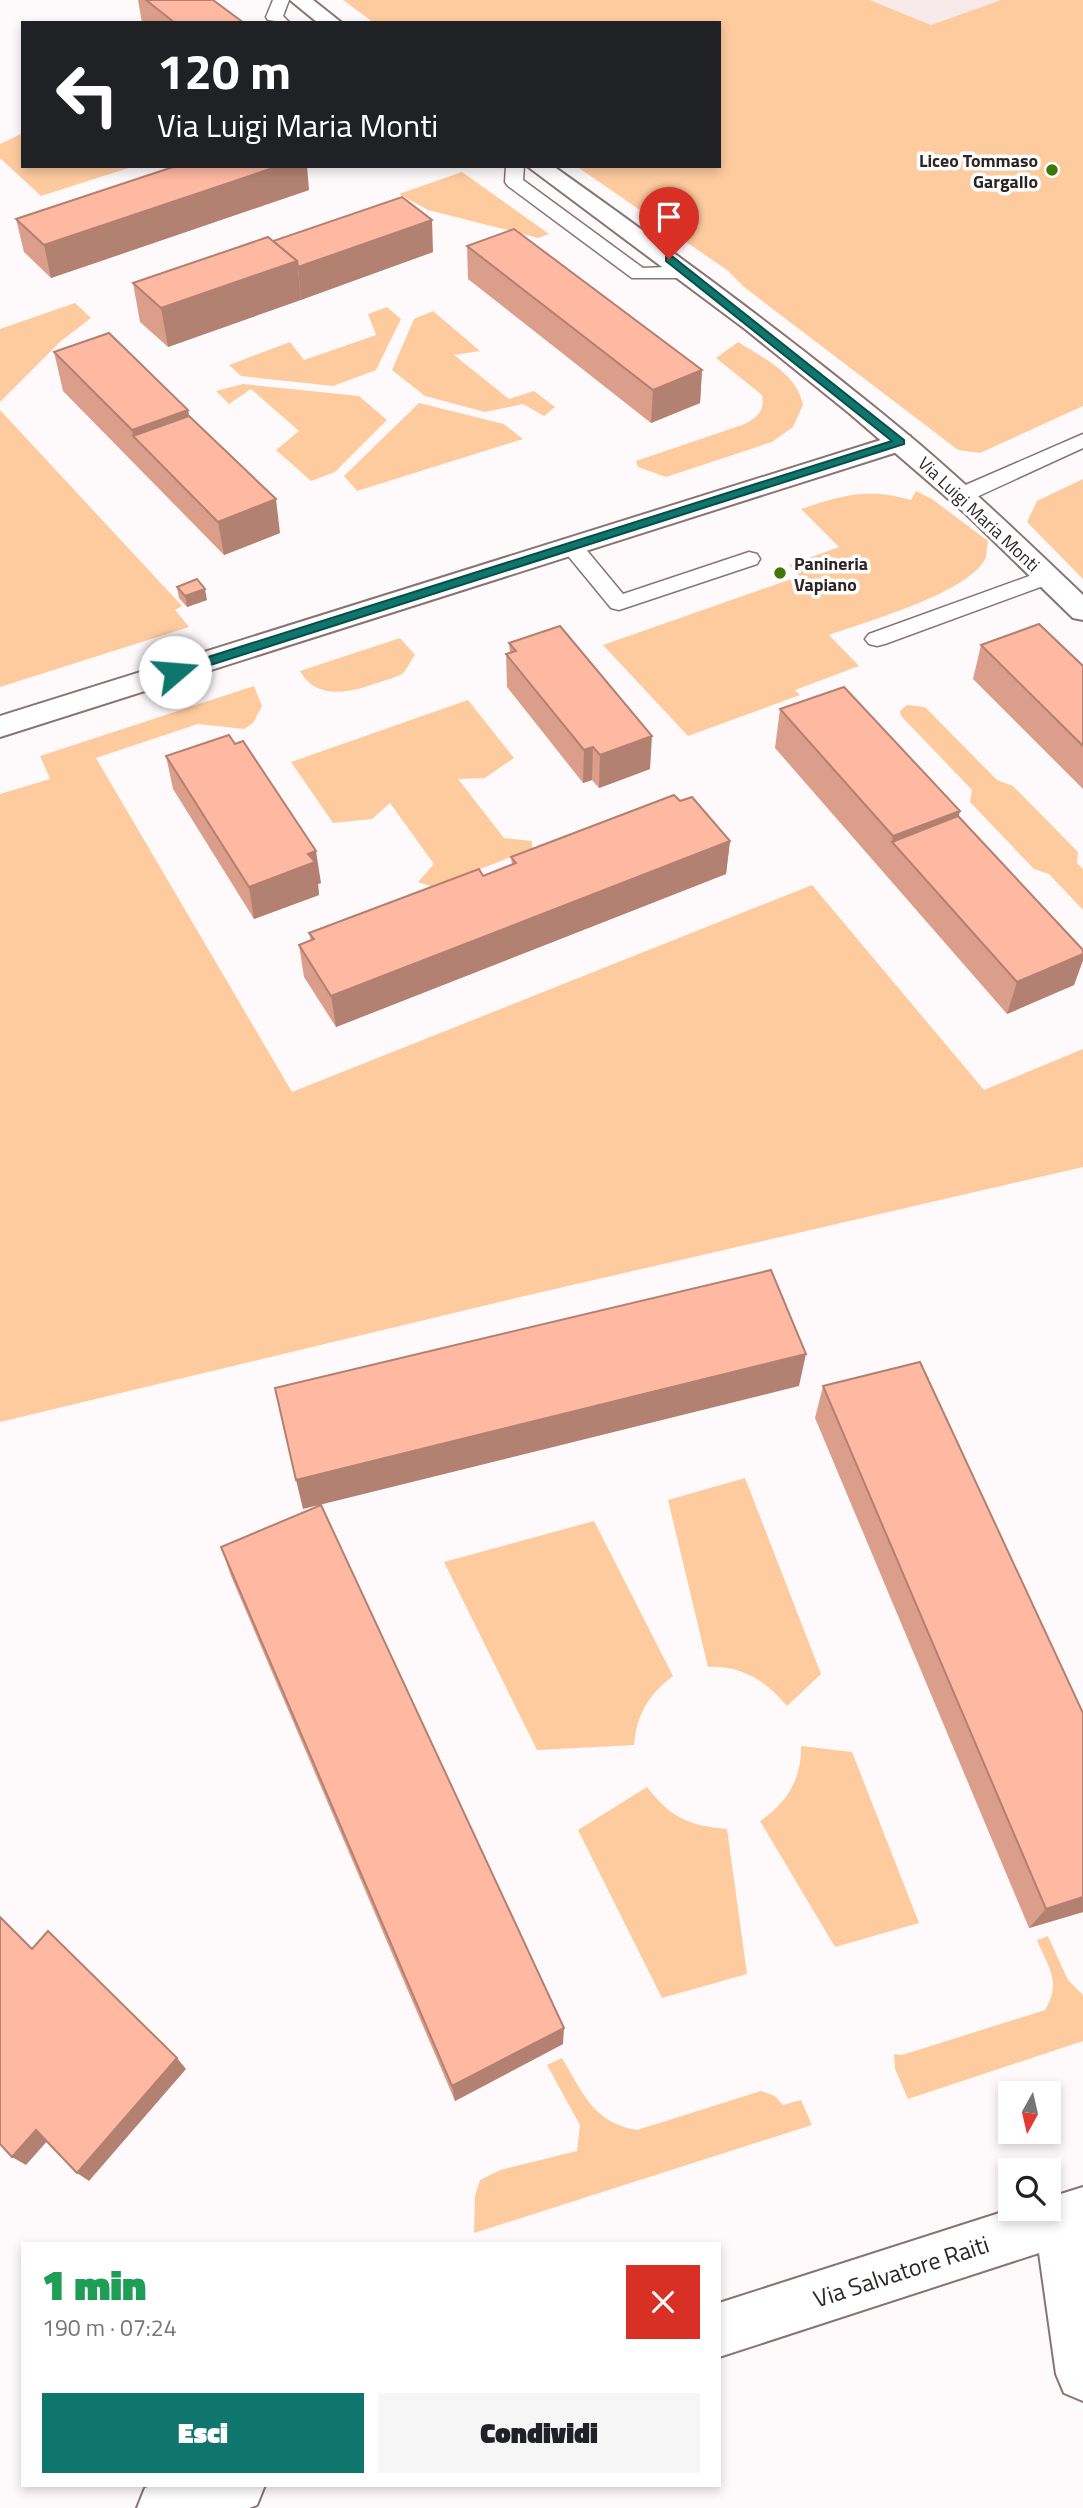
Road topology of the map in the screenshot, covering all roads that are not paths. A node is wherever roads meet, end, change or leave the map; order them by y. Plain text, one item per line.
1 (281, 0) edge
2 (300, 0) edge
3 (279, 21) edge
4 (329, 21) edge
5 (515, 168) edge
6 (541, 168) edge
7 (688, 272) junction
8 (1083, 440) edge
9 (900, 442) junction
10 (962, 495) junction
11 (571, 546) junction
12 (749, 559) dead end
13 (1046, 577) junction
14 (1083, 611) edge
15 (877, 639) dead end
16 (0, 727) edge
17 (1072, 2217) edge
18 (721, 2329) edge
19 (1083, 2374) edge
20 (231, 2487) edge
21 (165, 2508) edge

1 - 3 lane
2 - 4 street
5 - 7 lane
6 - 7 street, Via Luigi Maria Monti
7 - 9 street, Via Luigi Maria Monti
8 - 10 lane
9 - 10 street, Via Luigi Maria Monti
9 - 11 street
10 - 13 street, Via Luigi Maria Monti
11 - 12 lane
11 - 16 street
13 - 14 street, Via Luigi Maria Monti
13 - 15 lane
17 - 18 street, Via Salvatore Raiti
17 - 19 street
20 - 21 street

